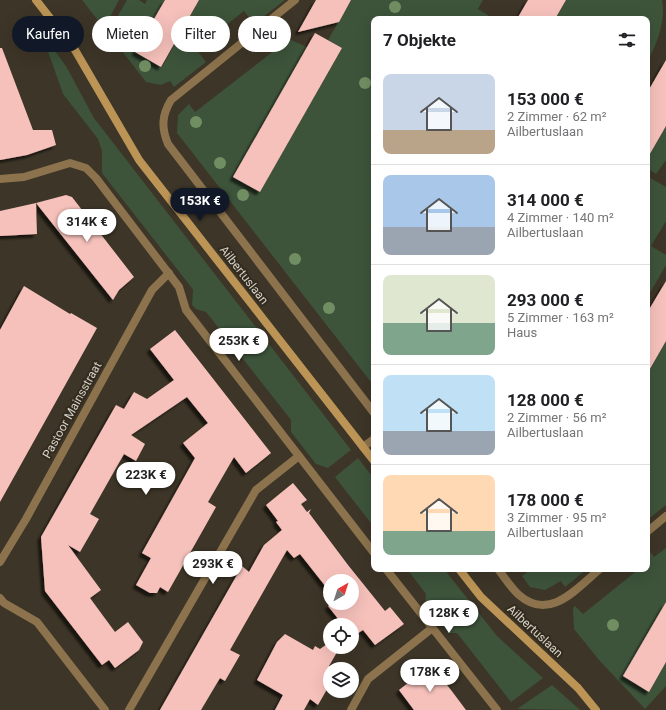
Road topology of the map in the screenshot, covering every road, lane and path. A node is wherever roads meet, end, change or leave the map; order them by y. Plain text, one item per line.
1 (36, 0) edge
2 (295, 0) edge
3 (0, 179) edge
4 (169, 273) junction
5 (371, 409) edge
6 (371, 441) edge
7 (363, 447) junction
8 (299, 456) junction
9 (371, 457) edge
10 (666, 516) edge
11 (650, 529) edge
12 (371, 549) edge
13 (0, 562) edge
14 (388, 572) edge
15 (461, 572) edge
16 (500, 572) edge
17 (596, 572) edge
18 (0, 598) edge
19 (432, 629) junction
20 (105, 710) edge
21 (129, 710) edge
22 (351, 710) edge
23 (497, 710) edge
24 (596, 710) edge

1 - 7 main road, Ailbertuslaan
2 - 5 street, Ailbertuslaan
3 - 4 street
4 - 8 street
4 - 13 street, Pastoor Mainsstraat
6 - 7 street
7 - 9 main road, Ailbertuslaan
8 - 12 street
8 - 21 street
10 - 11 street
14 - 19 street
15 - 24 main road, Ailbertuslaan
16 - 17 street, Ailbertuslaan
18 - 20 street
19 - 22 street
19 - 23 street

